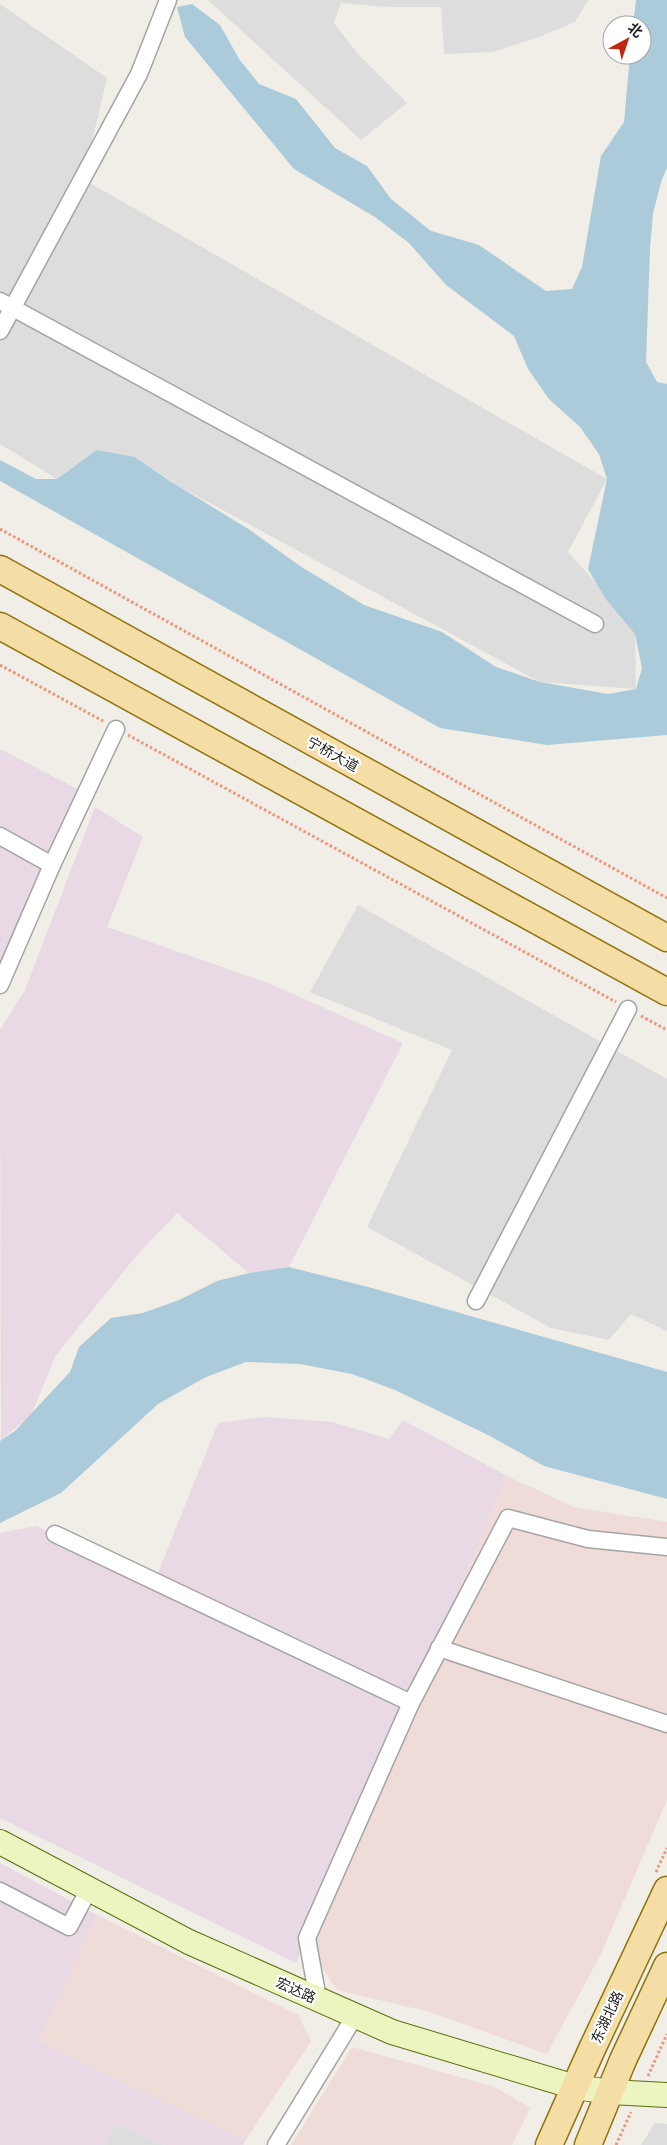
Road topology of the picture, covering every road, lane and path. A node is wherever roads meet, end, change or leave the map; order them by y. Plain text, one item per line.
1 (168, 0) edge
2 (6, 304) edge
3 (0, 331) edge
4 (0, 529) edge
5 (0, 570) edge
6 (595, 624) dead end
7 (0, 626) edge
8 (0, 665) edge
9 (116, 729) junction
10 (0, 836) edge
11 (52, 866) junction
12 (667, 898) edge
13 (667, 938) edge
14 (0, 985) edge
15 (667, 992) edge
16 (628, 1009) junction
17 (667, 1030) edge
18 (476, 1301) dead end
19 (56, 1534) dead end
20 (667, 1547) edge
21 (439, 1648) junction
22 (411, 1703) junction
23 (667, 1724) edge
24 (0, 1842) edge
25 (89, 1889) junction
26 (667, 1890) edge
27 (0, 1891) edge
28 (667, 1966) edge
29 (318, 1999) junction
30 (355, 2016) junction
31 (575, 2086) junction
32 (610, 2092) junction
33 (667, 2095) edge
34 (276, 2145) edge
35 (550, 2145) edge
36 (588, 2145) edge

1 - 2 street
2 - 3 street
2 - 6 street
4 - 12 path
5 - 13 main road, 宁桥大道
7 - 15 main road
8 - 9 path
9 - 11 street
9 - 16 path
10 - 11 street
11 - 14 street
16 - 17 path
16 - 18 street
19 - 22 street
20 - 21 street
21 - 22 street
21 - 23 street
22 - 29 street
24 - 25 street, 宏达路
25 - 27 street
25 - 29 street, 宏达路
26 - 31 main road, 东湖北路
28 - 32 main road
29 - 30 street, 宏达路
30 - 31 street, 宏达路
30 - 34 street
31 - 32 street, 宏达路
31 - 35 main road, 东湖北路
32 - 33 street, 宏达路
32 - 36 main road

